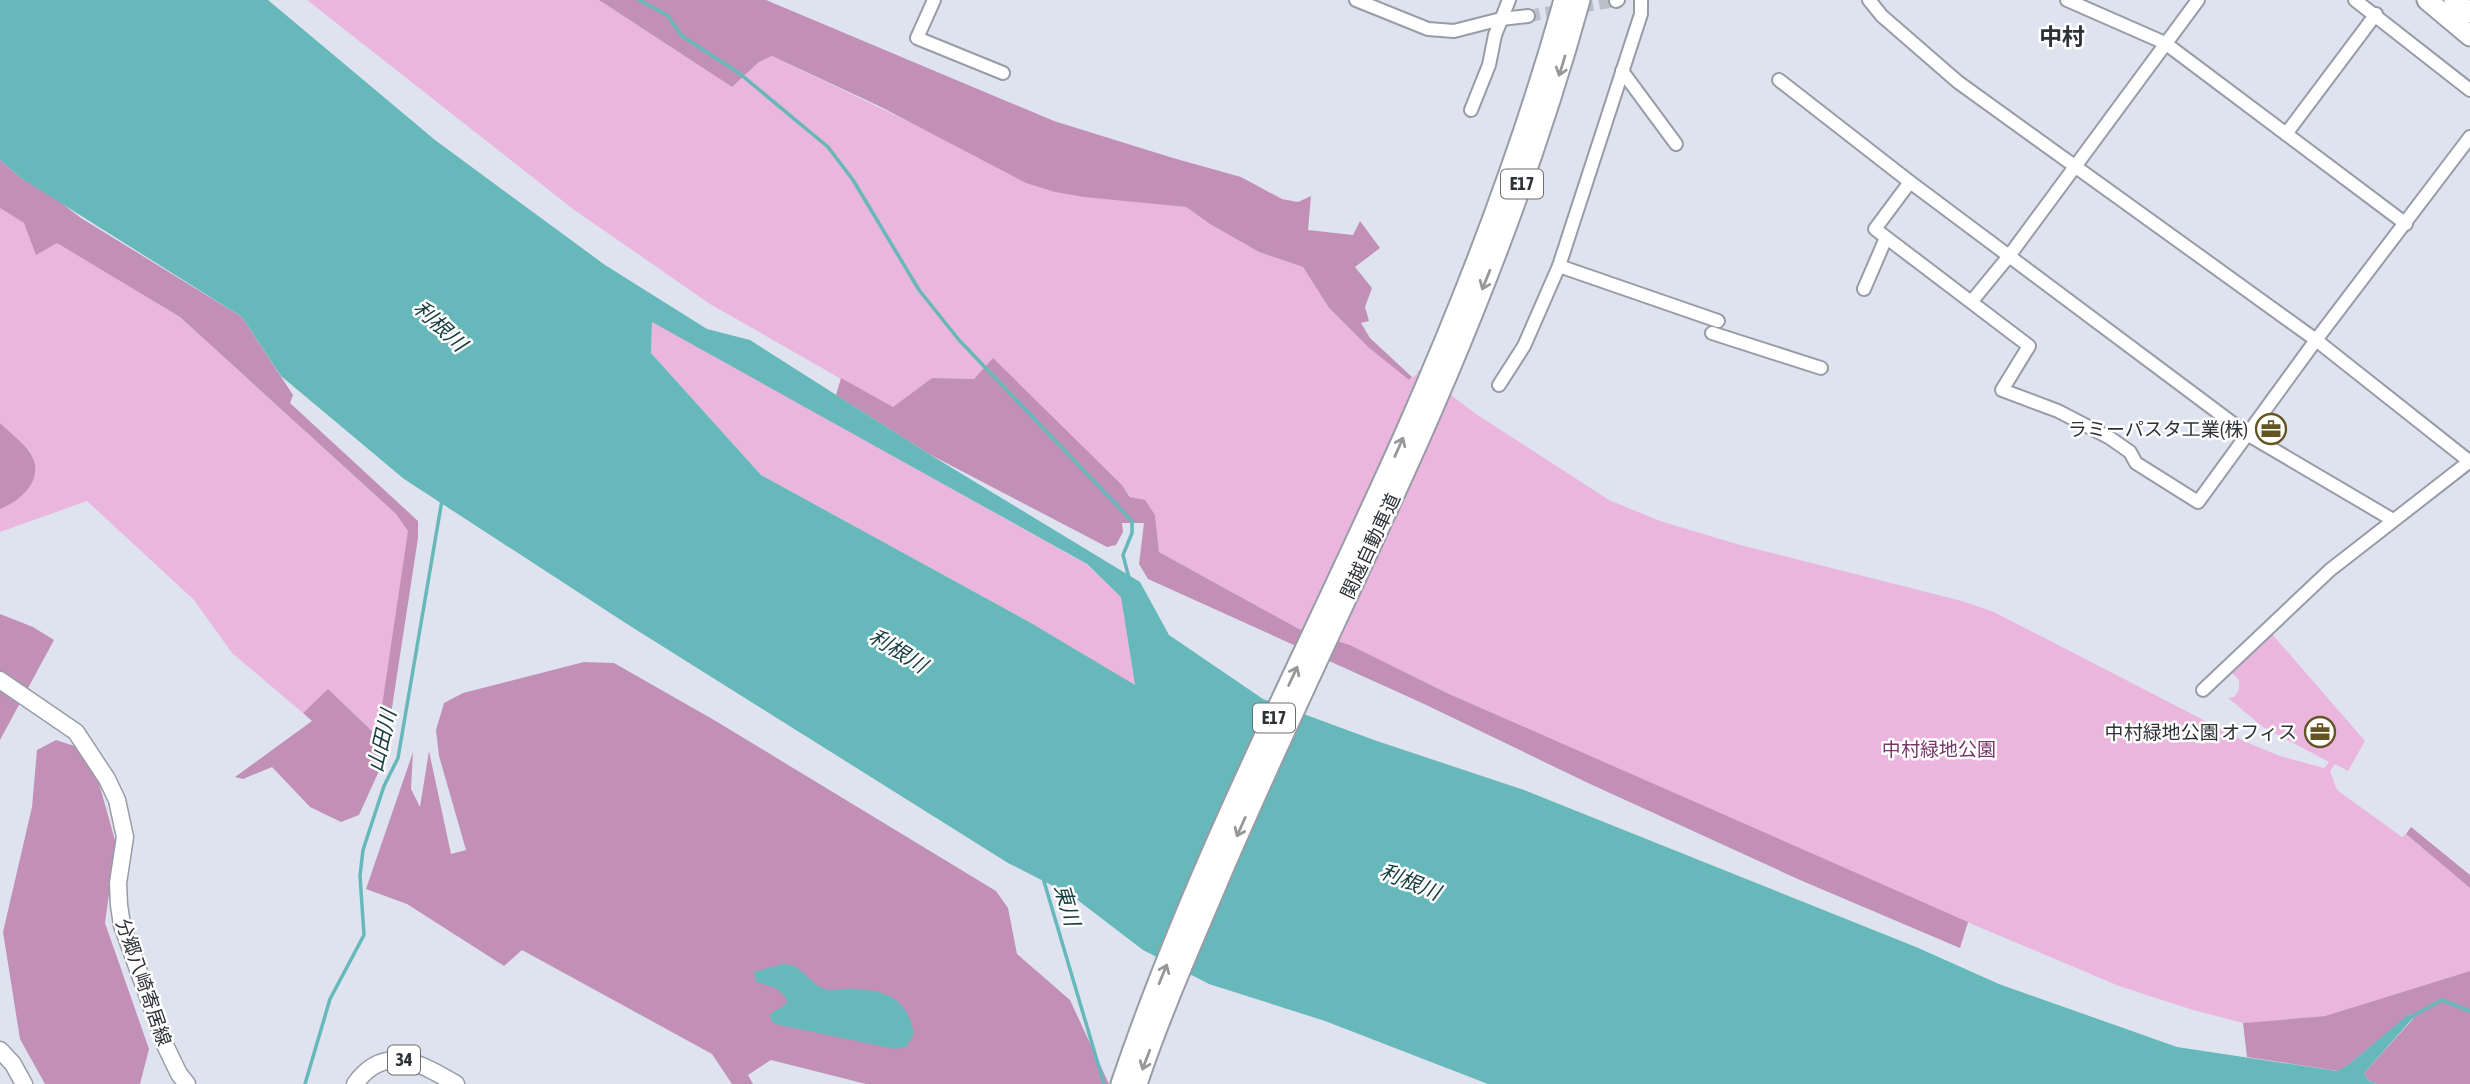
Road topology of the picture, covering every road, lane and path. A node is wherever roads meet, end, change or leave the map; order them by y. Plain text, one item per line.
1 (934, 0) edge
2 (1356, 0) edge
3 (1509, 0) edge
4 (1564, 0) edge
5 (1580, 0) edge
6 (1641, 0) edge
7 (1869, 0) edge
8 (2067, 0) edge
9 (2198, 0) edge
10 (2355, 0) edge
11 (2454, 0) edge
12 (2429, 2) edge
13 (2470, 13) edge
14 (2376, 14) junction
15 (1528, 16) tunnel mouth
16 (1501, 19) junction
17 (2470, 36) edge
18 (2165, 43) junction
19 (1622, 71) junction
20 (1003, 73) dead end
21 (1779, 80) dead end
22 (2470, 90) edge
23 (1471, 110) dead end
24 (2286, 134) junction
25 (2470, 137) edge
26 (1676, 144) dead end
27 (2077, 166) junction
28 (1910, 182) junction
29 (2406, 224) junction
30 (1886, 238) junction
31 (2009, 256) junction
32 (1559, 266) junction
33 (1864, 289) dead end
34 (1972, 301) junction
35 (2316, 340) junction
36 (1445, 360) junction
37 (1821, 368) dead end
38 (1499, 385) dead end
39 (2248, 434) junction
40 (2470, 461) edge
41 (2393, 520) junction
42 (1, 680) edge
43 (2203, 690) dead end
44 (0, 1050) edge
45 (24, 1084) edge
46 (187, 1084) edge
47 (355, 1084) edge
48 (456, 1084) edge
49 (1121, 1084) edge
50 (1137, 1084) edge

1 - 20 street
2 - 16 street
3 - 16 street
4 - 36 highway, 関越自動車道 / E17
5 -> 36 highway, 関越自動車道 / E17
6 - 19 street
7 - 27 street
8 - 18 street
9 - 18 street
10 - 14 street
11 - 13 highway
12 - 17 highway
14 - 22 street
14 - 24 street
15 - 16 street
16 - 23 street
18 - 24 street
18 - 27 street
19 - 26 street
19 - 32 street
21 - 28 street
24 - 29 street
25 - 29 street
27 - 31 street
27 - 35 street
28 - 30 street
28 - 31 street
29 - 35 street
30 - 33 street
30 - 34 street
31 - 34 street
31 - 39 street
32 - 37 street
32 - 38 street
34 - 39 street
35 - 39 street
35 - 40 street
49 -> 36 highway, 関越自動車道 / E17
36 -> 50 highway, 関越自動車道 / E17
39 - 41 street
40 - 41 street
41 - 43 street
42 - 46 main road, 分郷八崎寄居線
44 - 45 main road
47 - 48 main road, 34

